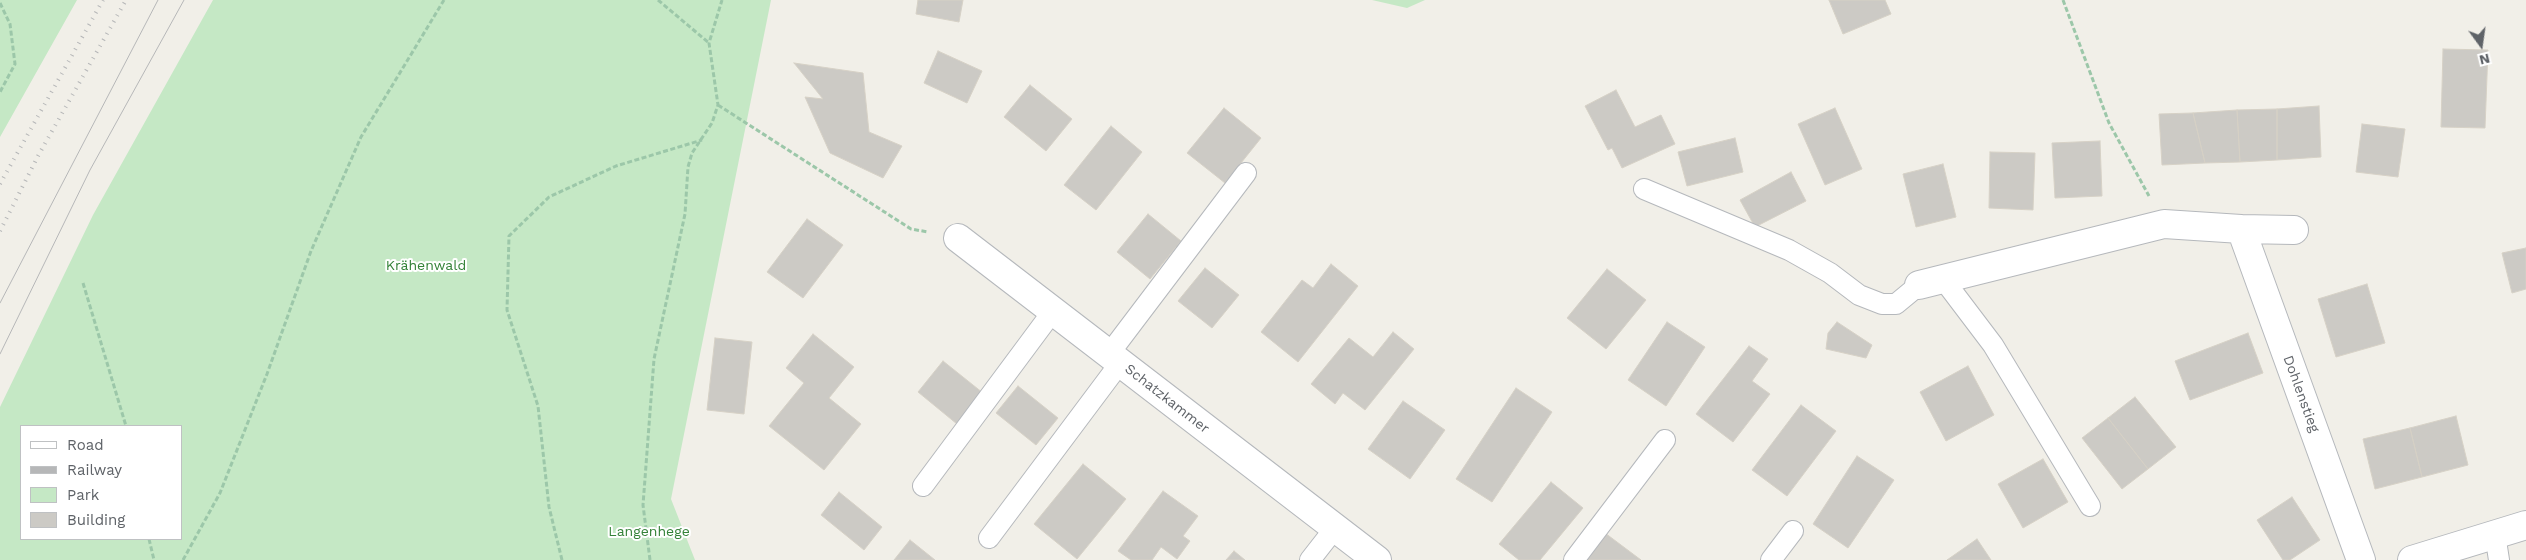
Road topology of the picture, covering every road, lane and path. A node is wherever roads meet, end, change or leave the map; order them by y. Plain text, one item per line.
1 (444, 0) edge
2 (658, 0) edge
3 (722, 0) edge
4 (2063, 0) edge
5 (0, 3) edge
6 (709, 43) junction
7 (0, 92) edge
8 (718, 105) junction
9 (702, 140) junction
10 (1246, 173) dead end
11 (1644, 189) dead end
12 (2164, 224) junction
13 (2241, 229) junction
14 (2294, 230) dead end
15 (958, 238) joint
16 (1931, 282) junction
17 (83, 283) dead end
18 (1053, 311) junction
19 (1114, 358) junction
20 (126, 425) edge
21 (1665, 440) dead end
22 (923, 486) dead end
23 (2090, 506) dead end
24 (2526, 525) edge
25 (1335, 528) junction
26 (1793, 531) dead end
27 (989, 538) dead end
28 (149, 540) edge
29 (2497, 547) edge
30 (154, 560) edge
31 (182, 560) edge
32 (562, 560) edge
33 (650, 560) edge
34 (1310, 560) edge
35 (1377, 560) edge
36 (1574, 560) edge
37 (1771, 560) edge
38 (2361, 560) edge
39 (2412, 560) edge

1 - 31 path
2 - 6 path
3 - 6 path
4 - 12 path
5 - 7 path
6 - 8 path
8 - 9 path
8 - 15 path
9 - 32 path
9 - 33 path
10 - 19 lane
11 - 16 lane
12 - 13 street
12 - 16 street
13 - 14 street
13 - 38 street, Dohlenstieg
15 - 18 street, Schatzkammer
16 - 23 lane
17 - 20 path
18 - 19 street, Schatzkammer
18 - 22 lane
19 - 25 street, Schatzkammer
19 - 27 lane
21 - 36 lane
24 - 29 street
25 - 34 lane
25 - 35 street, Schatzkammer
26 - 37 lane
28 - 30 path
29 - 39 street

